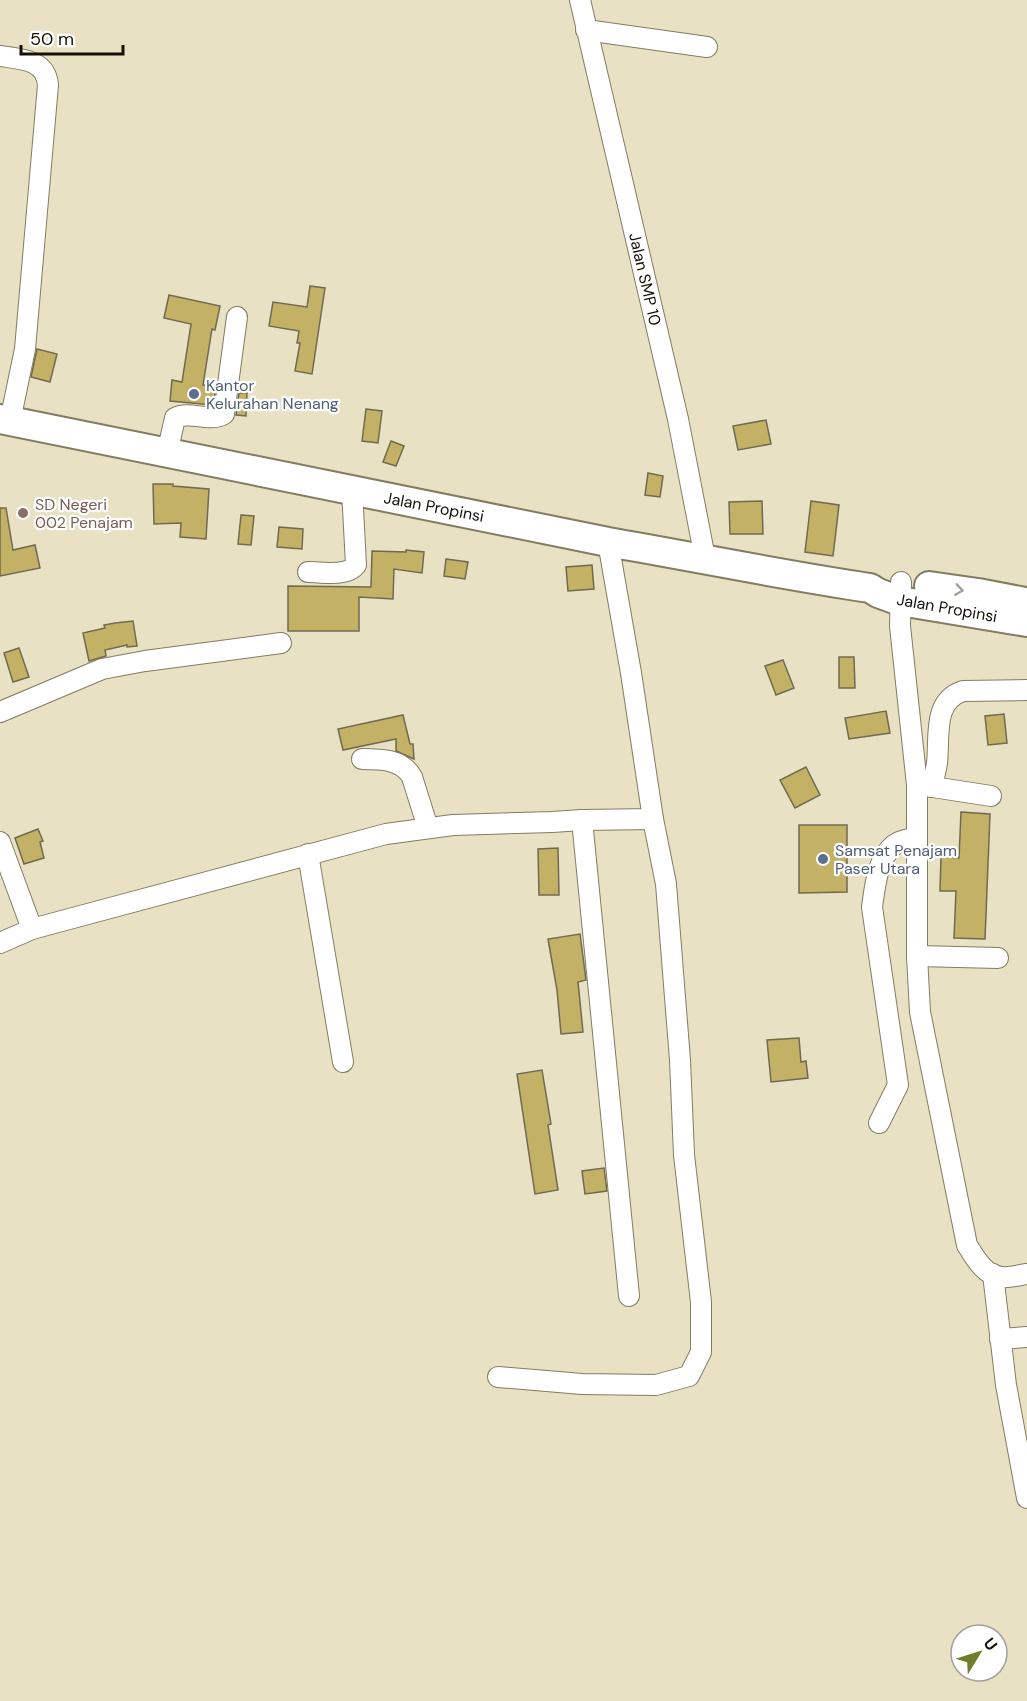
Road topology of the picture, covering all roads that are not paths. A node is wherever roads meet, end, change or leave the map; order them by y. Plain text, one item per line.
1 (580, 0) edge
2 (586, 30) junction
3 (707, 47) dead end
4 (0, 56) edge
5 (237, 317) dead end
6 (5, 420) edge
7 (167, 453) junction
8 (352, 490) junction
9 (608, 542) junction
10 (705, 558) junction
11 (308, 572) dead end
12 (900, 591) junction
13 (1027, 603) edge
14 (1027, 622) edge
15 (281, 643) dead end
16 (1027, 690) edge
17 (0, 712) edge
18 (362, 759) dead end
19 (924, 786) junction
20 (992, 796) dead end
21 (653, 819) junction
22 (582, 820) junction
23 (428, 828) junction
24 (917, 838) junction
25 (0, 842) edge
26 (308, 854) junction
27 (32, 929) junction
28 (0, 943) edge
29 (917, 956) junction
30 (998, 958) dead end
31 (343, 1062) dead end
32 (879, 1123) dead end
33 (993, 1274) junction
34 (1027, 1275) edge
35 (629, 1296) dead end
36 (1027, 1337) edge
37 (1000, 1339) junction
38 (498, 1377) dead end
39 (1018, 1396) edge
40 (1023, 1455) edge
41 (1027, 1498) edge

1 - 2 street, Jalan SMP 10
2 - 3 street
2 - 10 street, Jalan SMP 10
4 - 6 street
5 - 7 street
6 - 7 highway, Jalan Propinsi
7 - 8 highway, Jalan Propinsi
8 - 9 highway, Jalan Propinsi
8 - 11 street
9 - 10 highway, Jalan Propinsi
9 - 21 street
10 - 12 highway, Jalan Propinsi
12 -> 13 highway
12 - 14 highway, Jalan Propinsi
12 - 19 street
15 - 17 street
16 - 19 street
18 - 23 street
19 - 20 street
19 - 24 street
21 - 22 street
21 - 38 street
22 - 23 street
22 - 35 street
23 - 26 street
24 - 29 street
24 - 32 street
25 - 27 street
26 - 27 street
26 - 31 street
27 - 28 street
29 - 30 street
29 - 33 street
33 - 34 street
33 - 37 street
36 - 37 street
37 - 39 street
39 - 40 street
40 - 41 street

